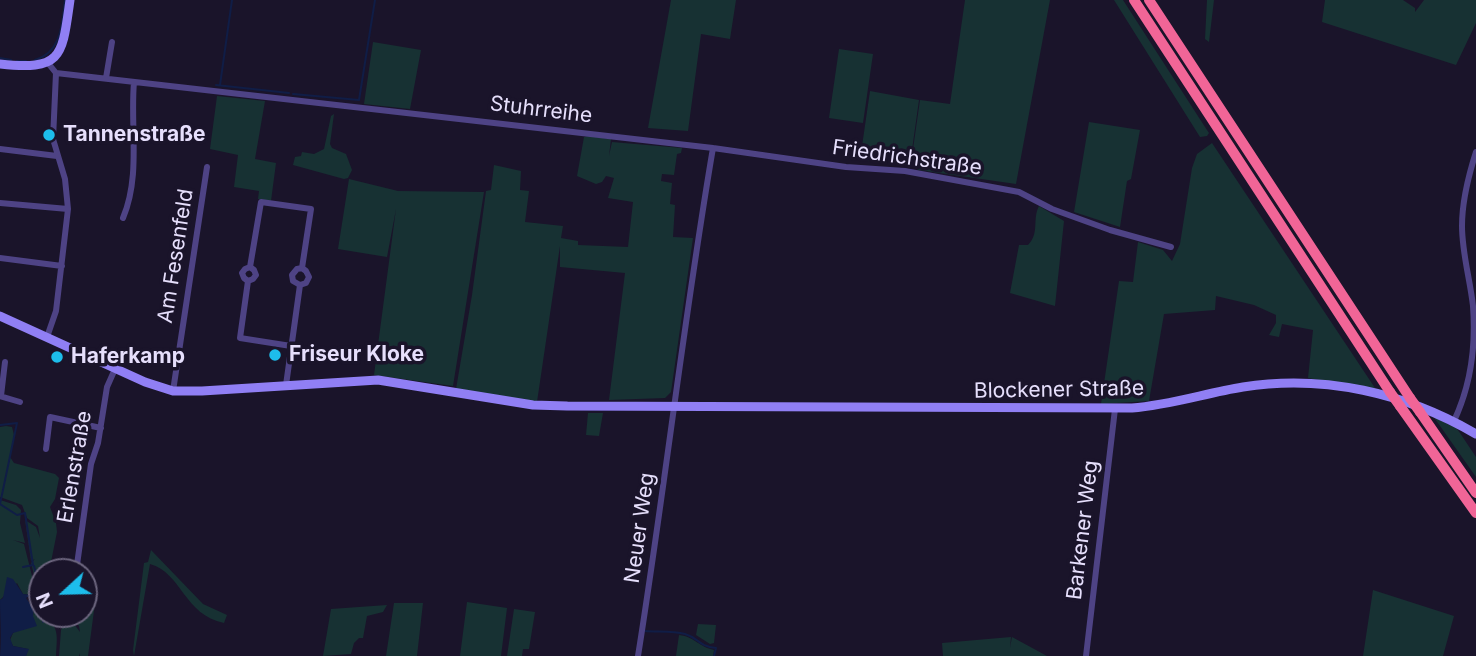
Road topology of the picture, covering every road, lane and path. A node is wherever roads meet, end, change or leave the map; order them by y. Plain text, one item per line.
1 (70, 0) edge
2 (1134, 0) edge
3 (1149, 0) edge
4 (112, 42) dead end
5 (48, 63) junction
6 (0, 64) edge
7 (56, 73) junction
8 (106, 78) junction
9 (134, 82) junction
10 (713, 148) junction
11 (0, 149) edge
12 (1476, 152) edge
13 (57, 156) junction
14 (207, 167) dead end
15 (0, 203) edge
16 (68, 209) junction
17 (123, 218) dead end
18 (1171, 247) dead end
19 (0, 258) edge
20 (62, 266) junction
21 (302, 268) junction
22 (300, 285) junction
23 (0, 316) edge
24 (47, 337) junction
25 (291, 346) junction
26 (5, 362) dead end
27 (114, 369) junction
28 (286, 385) junction
29 (173, 391) junction
30 (0, 396) edge
31 (20, 402) dead end
32 (673, 405) junction
33 (1115, 409) junction
34 (1454, 421) junction
35 (101, 428) junction
36 (1476, 434) edge
37 (46, 449) dead end
38 (1476, 493) edge
39 (1476, 513) edge
40 (78, 558) edge
41 (638, 656) edge
42 (1086, 656) edge

1 - 5 street
2 - 39 highway, bridge
3 - 38 highway, bridge
4 - 8 street
5 - 6 street
5 - 7 street
7 - 8 street, Stuhrreihe
7 - 13 street
8 - 9 street, Stuhrreihe
9 - 10 street, Stuhrreihe
9 - 17 street
10 - 18 street, Friedrichstraße
10 - 32 street
11 - 13 street
12 - 34 street
13 - 16 street
14 - 29 street, Am Fesenfeld
15 - 16 street
16 - 20 street
19 - 20 street
20 - 24 street
21 - 22 street
21 - 22 street
21 - 25 street
22 - 25 street
23 - 24 street, Blockener Straße
24 - 27 street, Blockener Straße
25 - 28 street
26 - 30 street
27 - 29 street, Blockener Straße
27 - 35 street, Erlenstraße
28 - 29 street, Blockener Straße
28 - 32 street, Blockener Straße
30 - 31 street
32 - 33 street, Blockener Straße
32 - 41 street, Neuer Weg
33 - 34 street, Blockener Straße
33 - 42 street, Barkener Weg
34 - 36 street, Blockener Straße
35 - 37 street
35 - 40 street, Erlenstraße

